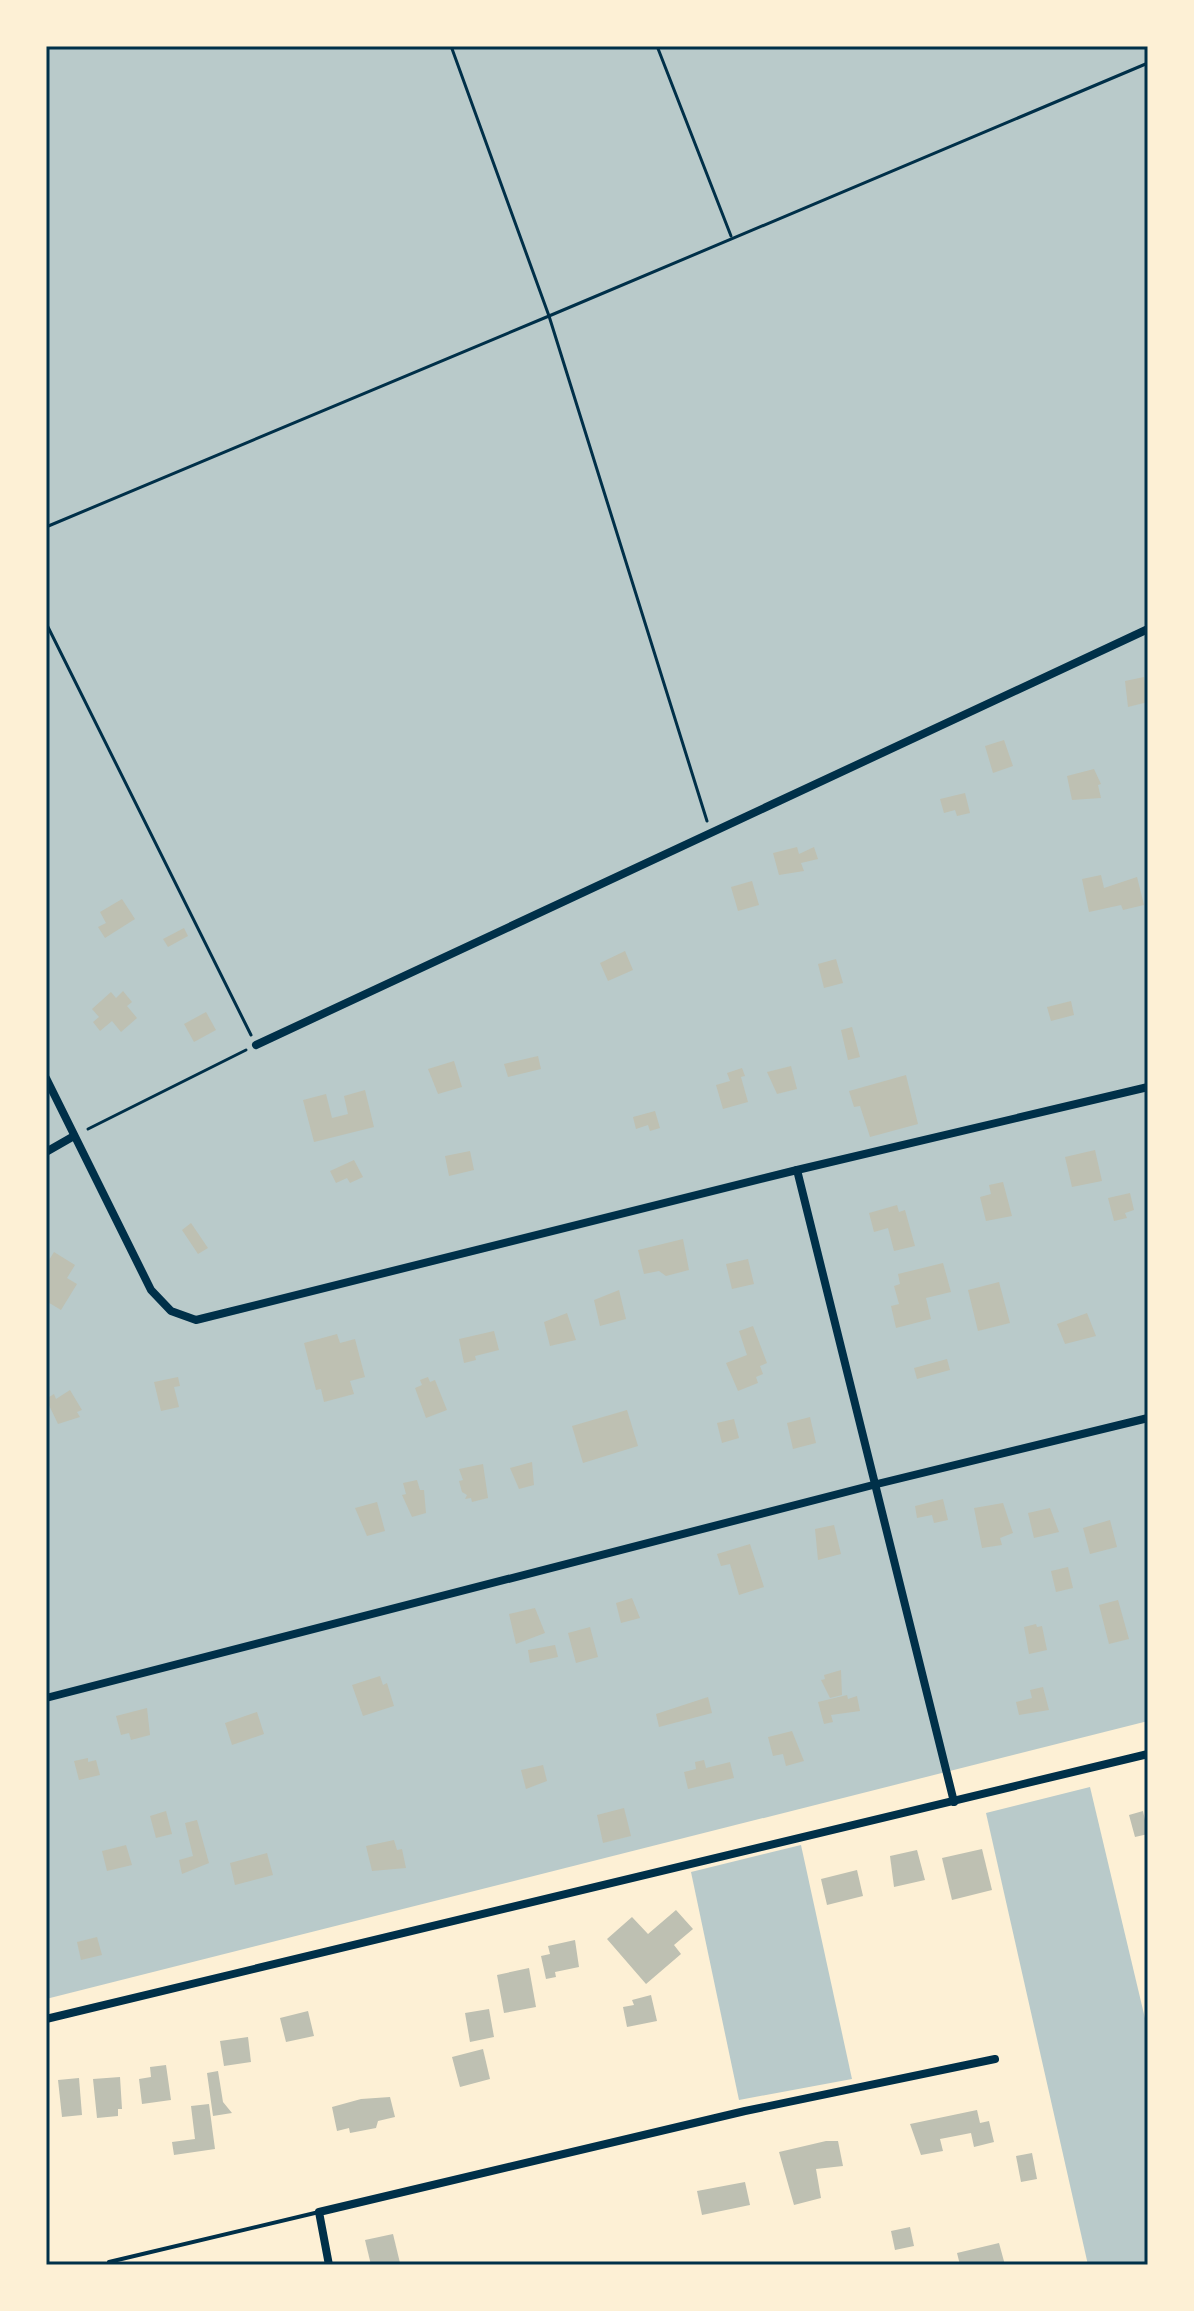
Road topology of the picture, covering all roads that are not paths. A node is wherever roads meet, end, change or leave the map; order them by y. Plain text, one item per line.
1 (1148, 629) edge
2 (256, 1045) road end
3 (46, 1078) edge
4 (1148, 1087) edge
5 (74, 1136) junction
6 (46, 1152) edge
7 (797, 1170) junction
8 (1148, 1418) edge
9 (873, 1485) junction
10 (46, 1698) edge
11 (1148, 1754) edge
12 (954, 1802) junction
13 (46, 2019) edge
14 (995, 2059) dead end
15 (319, 2212) junction
16 (109, 2262) dead end
17 (329, 2265) edge

1 - 2 street
3 - 5 street
4 - 7 street
5 - 6 street
5 - 7 street
7 - 9 street
8 - 9 street
9 - 10 street
9 - 12 street
11 - 12 street
12 - 13 street
14 - 15 street
15 - 16 lane
15 - 17 street

